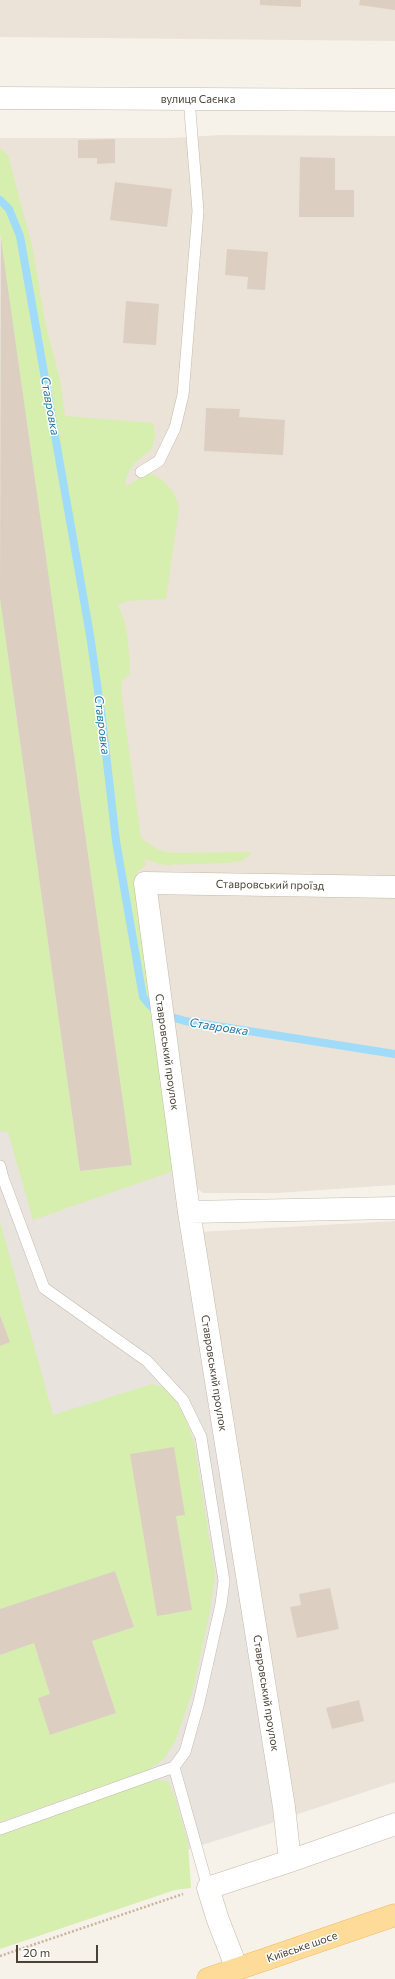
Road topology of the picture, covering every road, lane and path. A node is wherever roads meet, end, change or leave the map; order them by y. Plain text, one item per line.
1 (0, 98) edge
2 (189, 99) junction
3 (395, 100) edge
4 (141, 472) dead end
5 (145, 883) joint
6 (395, 887) edge
7 (0, 1166) edge
8 (395, 1208) edge
9 (189, 1212) junction
10 (174, 1767) junction
11 (395, 1824) edge
12 (0, 1829) edge
13 (290, 1861) junction
14 (208, 1888) junction
15 (395, 1915) edge
16 (0, 1956) edge
17 (239, 1974) edge
18 (208, 1979) edge

1 - 2 street, вулиця Саєнка
2 - 3 street, вулиця Саєнка
2 - 4 lane
5 - 6 street, Ставровський проїзд
5 - 9 street, Ставровський проулок
7 - 10 lane
8 - 9 street
9 - 13 street, Ставровський проулок
10 - 12 lane
10 - 14 lane
11 - 13 street
13 - 14 street
14 - 16 path
14 - 17 street
15 - 17 main road, Київське шосе
17 - 18 main road, Київське шосе

